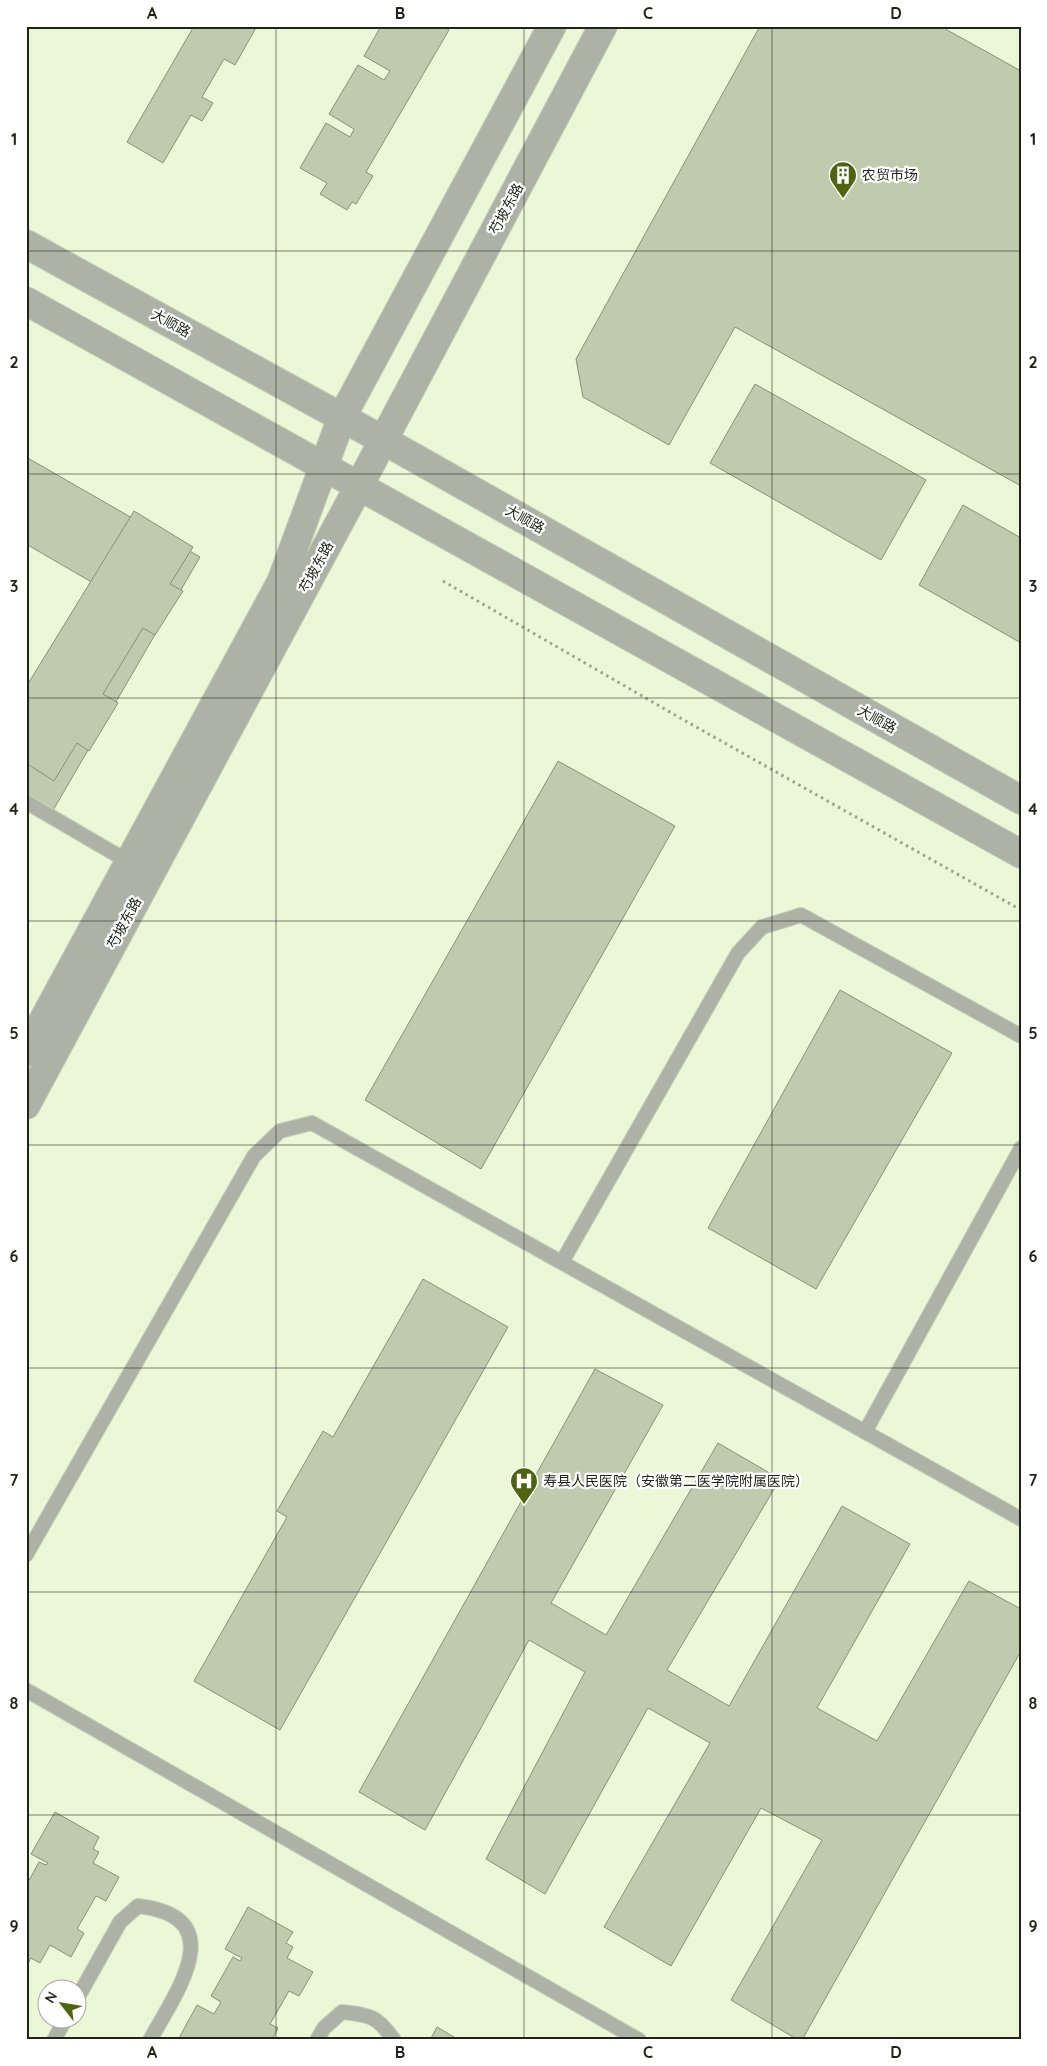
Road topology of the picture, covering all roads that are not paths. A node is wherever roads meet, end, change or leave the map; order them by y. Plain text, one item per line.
1 (552, 26) edge
2 (603, 26) edge
3 (26, 244) edge
4 (26, 301) edge
5 (342, 417) junction
6 (383, 440) junction
7 (323, 466) junction
8 (360, 486) junction
9 (1021, 800) edge
10 (26, 802) edge
11 (1021, 854) edge
12 (129, 862) junction
13 (1021, 1036) edge
14 (26, 1052) edge
15 (26, 1106) edge
16 (1021, 1148) edge
17 (562, 1262) junction
18 (864, 1432) junction
19 (1021, 1519) edge
20 (26, 1555) edge
21 (26, 1690) edge
22 (88, 1979) edge
23 (61, 2028) edge
24 (54, 2040) edge
25 (150, 2040) edge
26 (317, 2040) edge
27 (394, 2040) edge
28 (639, 2040) edge

1 - 5 street, 芍坡东路
2 - 6 street, 芍坡东路
3 - 5 street, 大顺路
4 - 7 street
5 - 6 street, 大顺路
5 - 7 street, 芍坡东路
6 - 8 street, 芍坡东路
6 - 9 street, 大顺路
7 - 8 street
7 - 12 street, 芍坡东路
8 - 11 street
8 - 15 street, 芍坡东路
10 - 12 lane
12 - 14 street, 芍坡东路
13 - 17 lane
16 - 18 lane
17 - 18 lane
17 - 20 lane
18 - 19 lane
21 - 28 lane
22 - 25 lane
23 - 24 lane
26 - 27 lane

